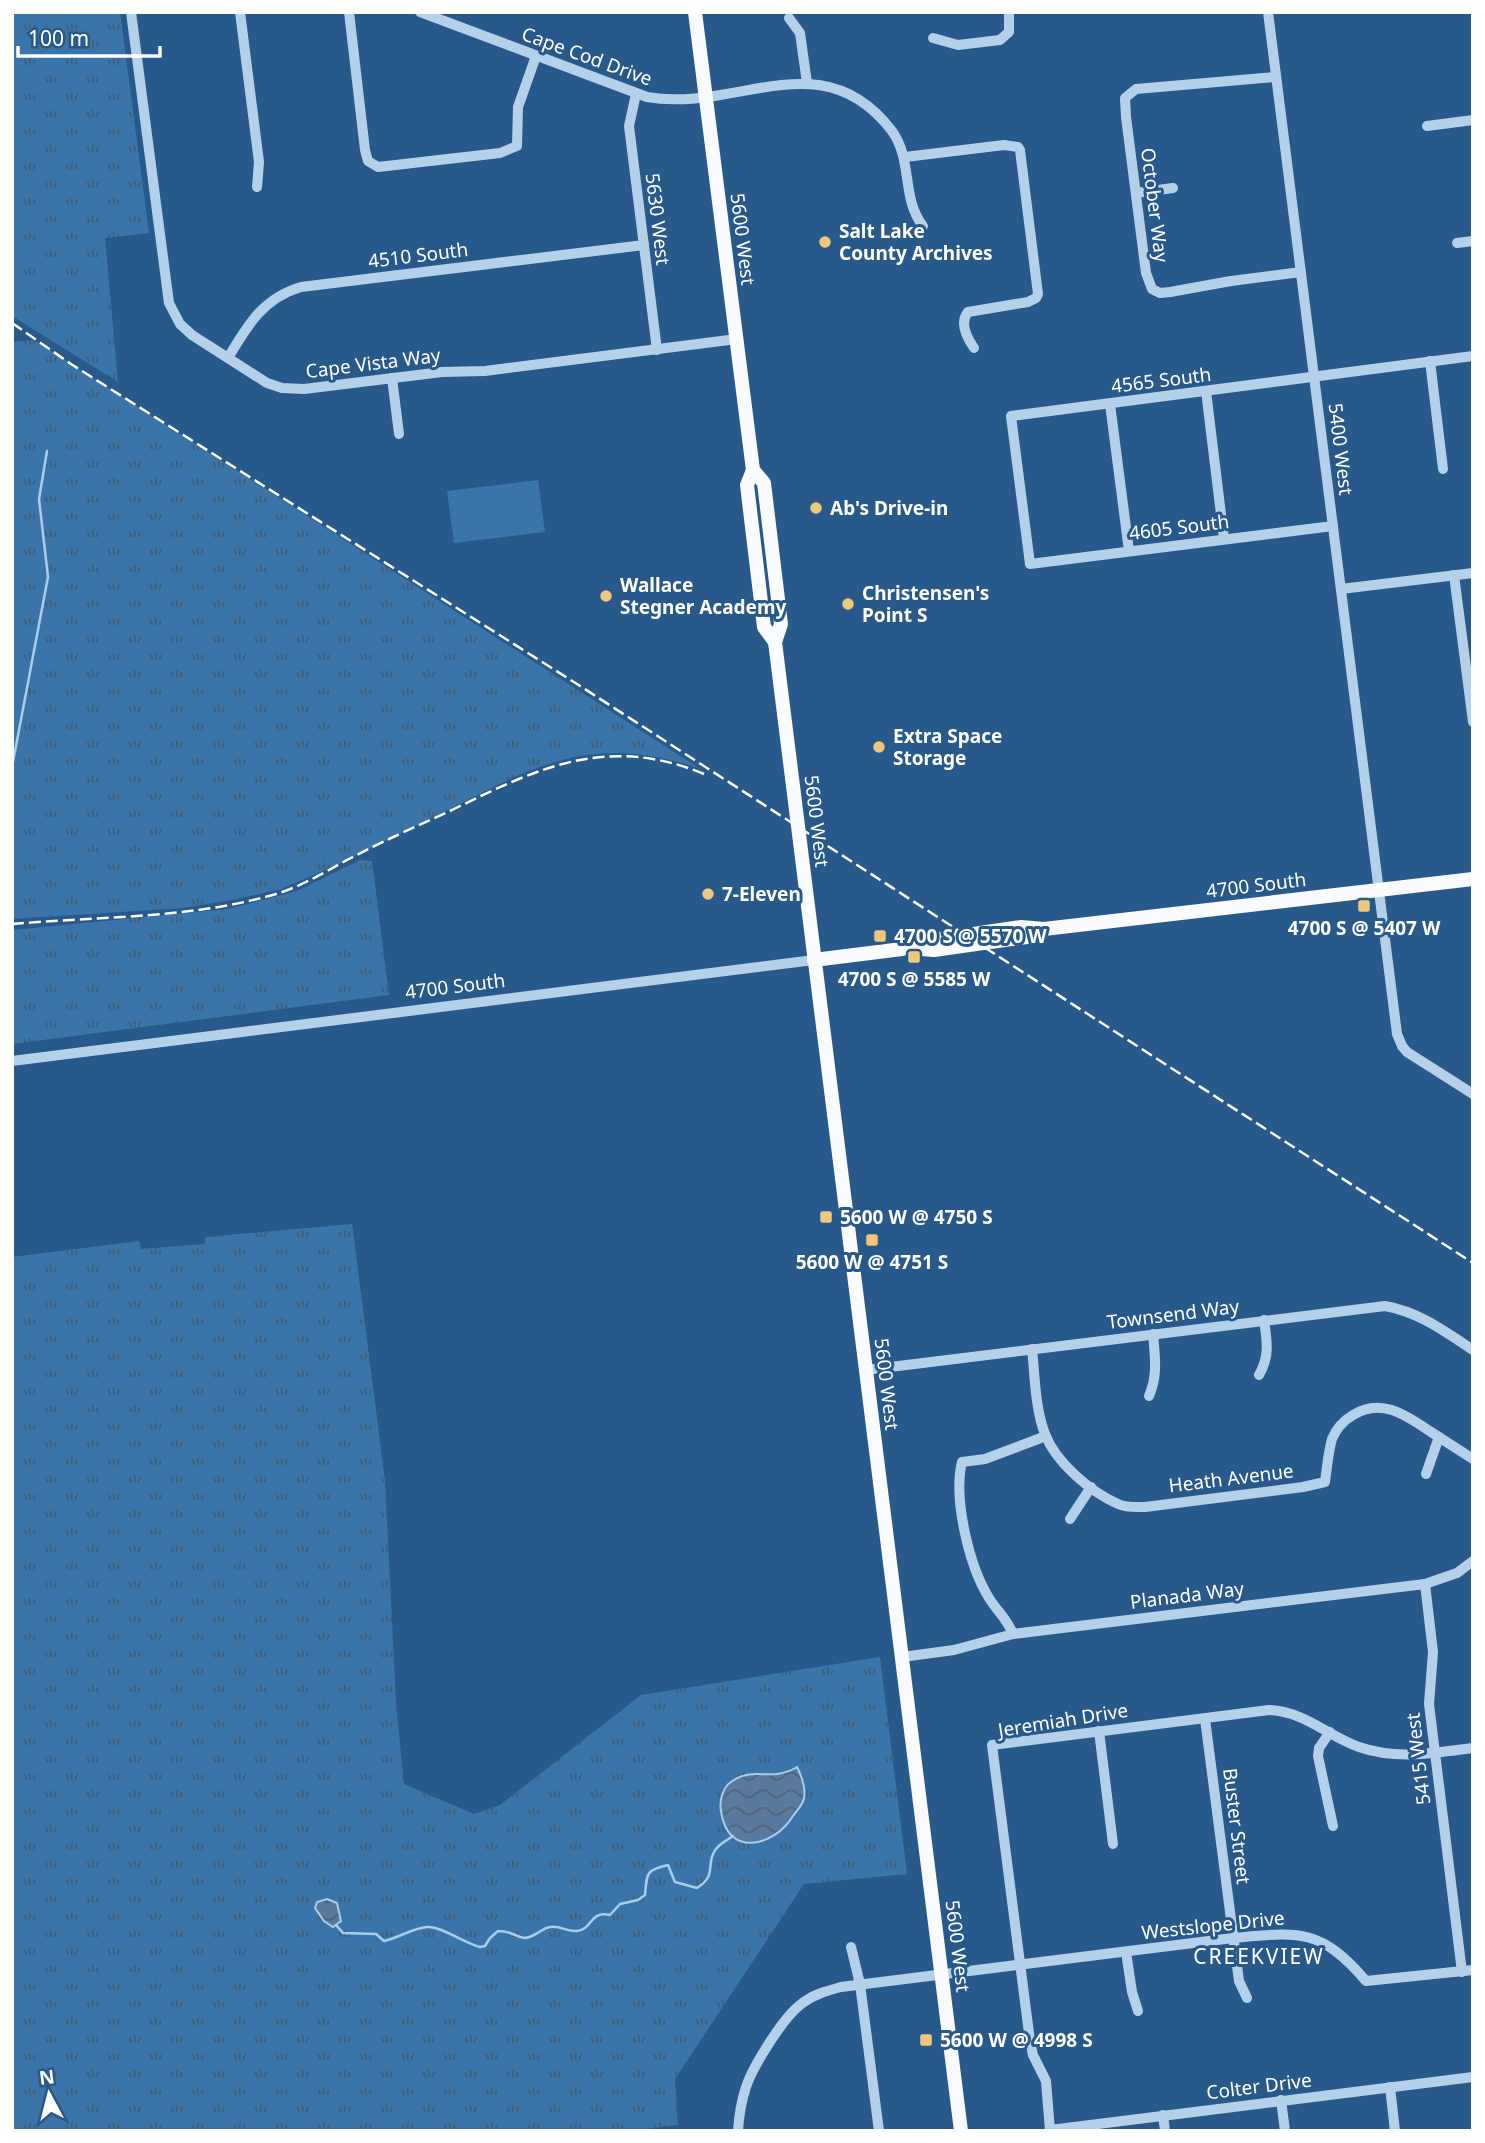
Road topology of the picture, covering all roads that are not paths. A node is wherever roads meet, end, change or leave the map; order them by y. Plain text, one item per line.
1 (131, 12) edge
2 (240, 12) edge
3 (349, 12) edge
4 (420, 12) edge
5 (695, 12) edge
6 (1009, 12) edge
7 (1268, 12) edge
8 (789, 18) dead end
9 (933, 38) dead end
10 (536, 56) junction
11 (1276, 77) junction
12 (807, 83) junction
13 (636, 94) junction
14 (706, 96) junction
15 (1473, 120) edge
16 (1427, 126) dead end
17 (905, 157) junction
18 (257, 187) dead end
19 (1173, 188) dead end
20 (1136, 193) junction
21 (923, 226) dead end
22 (1473, 240) edge
23 (1457, 243) dead end
24 (644, 245) junction
25 (1301, 272) junction
26 (737, 339) junction
27 (974, 348) dead end
28 (657, 349) junction
29 (1473, 356) edge
30 (228, 358) junction
31 (1430, 362) junction
32 (392, 378) junction
33 (1314, 378) junction
34 (1206, 391) junction
35 (1110, 404) junction
36 (399, 434) dead end
37 (1443, 468) dead end
38 (1333, 526) junction
39 (1224, 539) junction
40 (1129, 551) junction
41 (1030, 564) joint
42 (1473, 573) edge
43 (1454, 575) junction
44 (1341, 589) junction
45 (1473, 722) edge
46 (1473, 879) edge
47 (1380, 890) junction
48 (814, 960) junction
49 (12, 1061) edge
50 (1473, 1094) edge
51 (1265, 1320) junction
52 (1153, 1334) junction
53 (1032, 1349) junction
54 (1473, 1350) edge
55 (866, 1370) junction
56 (1259, 1375) dead end
57 (1149, 1396) dead end
58 (1046, 1436) junction
59 (1439, 1437) junction
60 (1473, 1459) edge
61 (1426, 1474) dead end
62 (1091, 1487) junction
63 (1070, 1519) dead end
64 (1471, 1566) edge
65 (1425, 1584) junction
66 (1013, 1634) junction
67 (902, 1657) junction
68 (1205, 1718) junction
69 (1099, 1731) junction
70 (1330, 1732) junction
71 (1473, 1748) edge
72 (1435, 1753) junction
73 (1333, 1826) dead end
74 (1113, 1844) dead end
75 (1233, 1938) junction
76 (851, 1947) dead end
77 (1126, 1952) junction
78 (1021, 1965) junction
79 (1468, 1971) edge
80 (942, 1974) junction
81 (860, 1984) junction
82 (1247, 1998) dead end
83 (1138, 2011) dead end
84 (1473, 2077) edge
85 (1390, 2087) junction
86 (1281, 2100) junction
87 (1163, 2115) junction
88 (1050, 2130) edge
89 (738, 2131) edge
90 (879, 2131) edge
91 (961, 2131) edge
92 (1165, 2131) edge
93 (1284, 2131) edge
94 (1395, 2131) edge

1 - 30 street, Cape Vista Way
2 - 18 street
3 - 10 street
4 - 10 street, Cape Cod Drive
5 - 14 main road, 5600 West
6 - 9 street
7 - 11 street, 5400 West
8 - 12 street
10 - 13 street, Cape Cod Drive
11 - 20 street, October Way
11 - 25 street, 5400 West
12 - 14 street, Cape Cod Drive
12 - 17 street, Cape Cod Drive
13 - 14 street, Cape Cod Drive
13 - 24 street, 5630 West
14 - 26 main road, 5600 West
15 - 16 street
17 - 21 street
17 - 27 street
19 - 20 street
20 - 25 street, October Way
22 - 23 street
24 - 28 street, 5630 West
24 - 30 street, 4510 South
25 - 33 street, 5400 West
26 - 28 street, Cape Vista Way
26 - 48 main road, 5600 West
28 - 32 street, Cape Vista Way
29 - 31 street, 4565 South
30 - 32 street, Cape Vista Way
31 - 33 street, 4565 South
31 - 37 street
32 - 36 street
33 - 34 street, 4565 South
33 - 38 street, 5400 West
34 - 35 street, 4565 South
34 - 39 street
35 - 40 street
35 - 41 street, 4565 South
38 - 39 street, 4605 South
38 - 44 street, 5400 West
39 - 40 street, 4605 South
40 - 41 street, 4605 South
42 - 43 street
43 - 44 street
43 - 45 street
44 - 47 street, 5400 West
46 - 47 main road, 4700 South
47 - 48 main road, 4700 South
47 - 50 street, 5400 West
48 - 49 street, 4700 South
48 - 55 main road, 5600 West
51 - 52 street, Townsend Way
51 - 54 street, Townsend Way
51 - 56 street
52 - 53 street, Townsend Way
52 - 57 street
53 - 55 street, Townsend Way
53 - 58 street, Heath Avenue
55 - 67 main road, 5600 West
58 - 62 street, Heath Avenue
58 - 66 street
59 - 60 street, Heath Avenue
59 - 61 street
59 - 62 street, Heath Avenue
62 - 63 street
64 - 65 street, Planada Way
65 - 66 street, Planada Way
65 - 72 street, 5415 West
66 - 67 street, Planada Way
67 - 80 main road, 5600 West
68 - 69 street, Jeremiah Drive
68 - 70 street, Jeremiah Drive
68 - 75 street, Buster Street
69 - 74 street
69 - 78 street, Jeremiah Drive
70 - 72 street, Jeremiah Drive
70 - 73 street
71 - 72 street, Jeremiah Drive
72 - 79 street, 5415 West
75 - 77 street, Westslope Drive
75 - 79 street, Westslope Drive
75 - 82 street, Buster Street
76 - 81 street
77 - 78 street, Westslope Drive
77 - 83 street
78 - 80 street, Westslope Drive
78 - 88 street, Jeremiah Drive
80 - 81 street, Westslope Drive
80 - 91 main road, 5600 West
81 - 89 street, Westslope Drive
81 - 90 street
84 - 85 street, Colter Drive
85 - 86 street, Colter Drive
85 - 94 street
86 - 87 street, Colter Drive
86 - 93 street
87 - 88 street, Colter Drive
87 - 92 street

